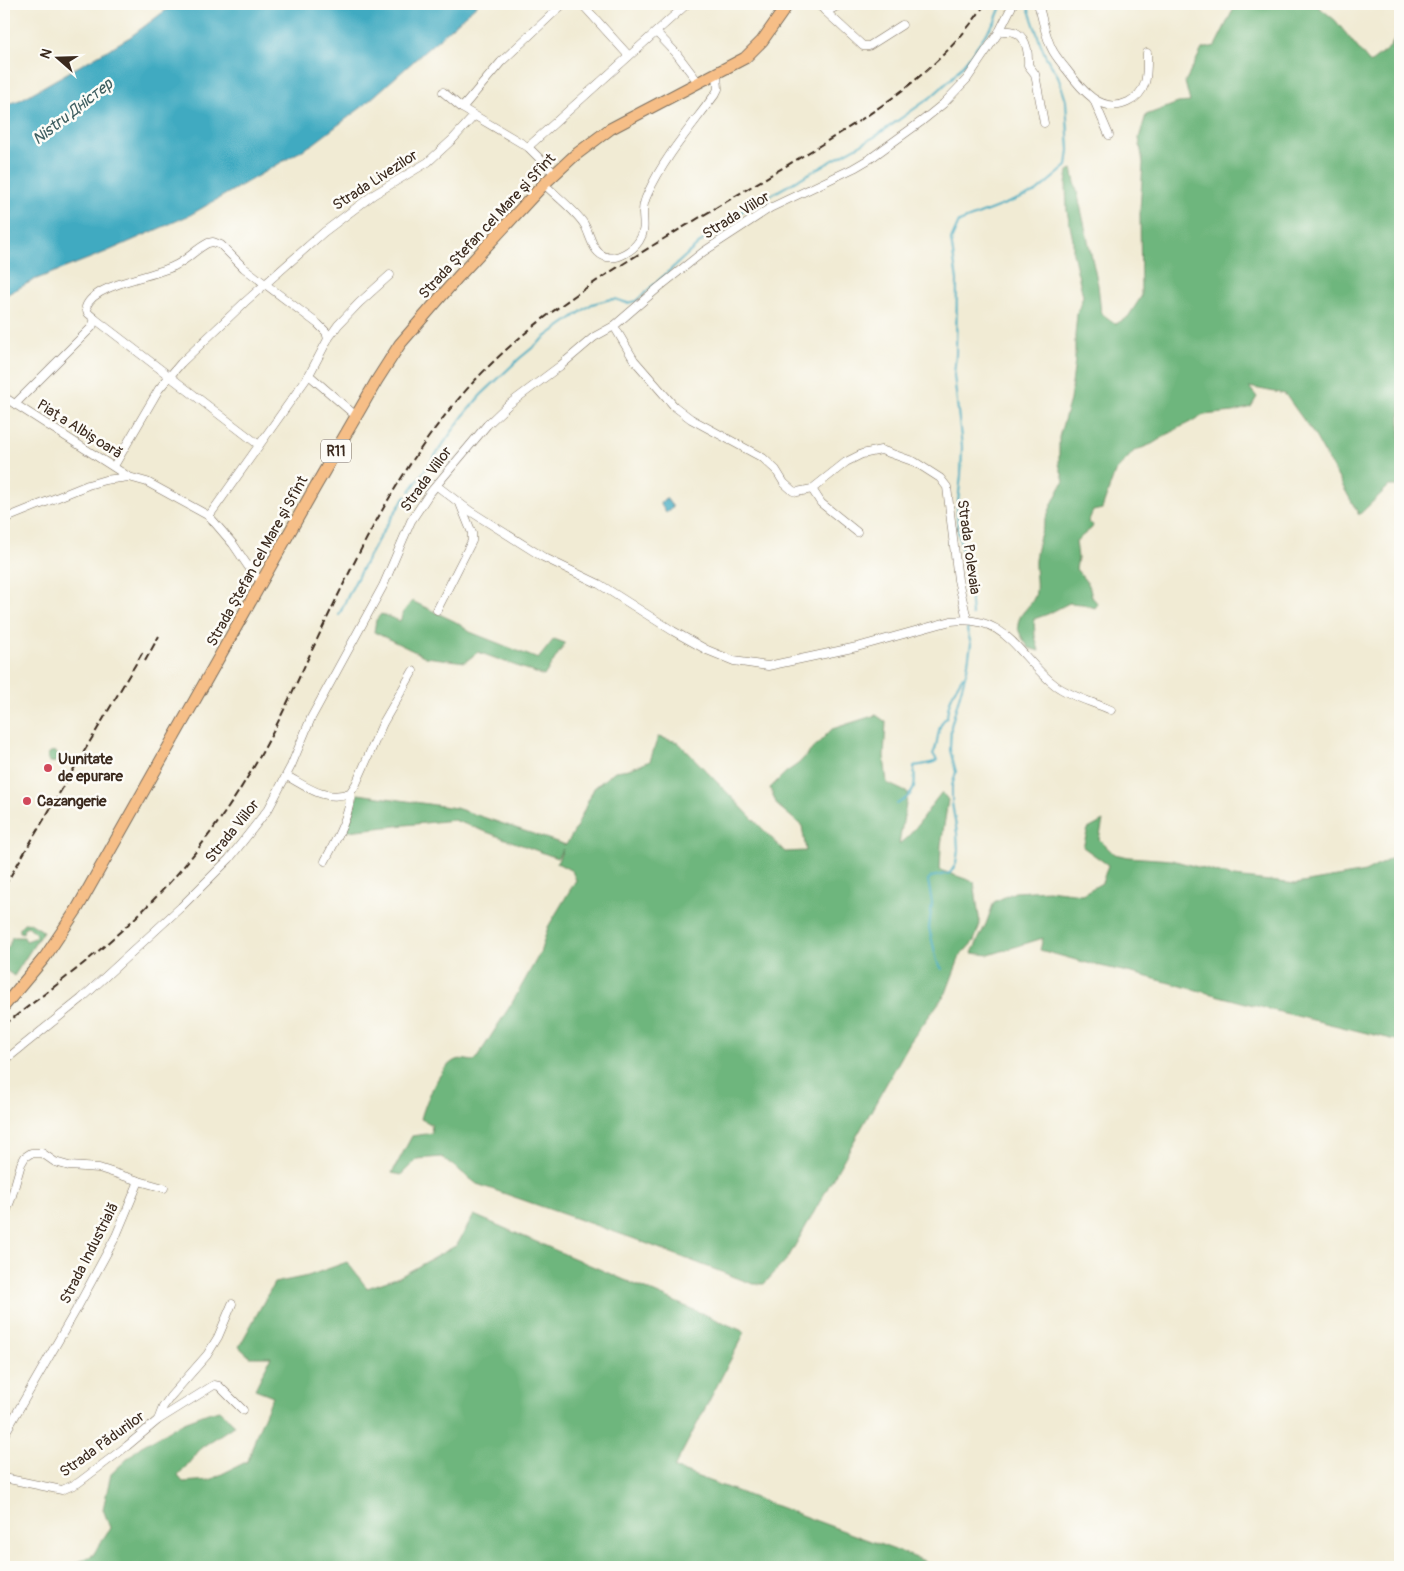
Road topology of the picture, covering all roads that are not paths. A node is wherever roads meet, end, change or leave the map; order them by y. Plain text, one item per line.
1 (563, 4) edge
2 (582, 4) edge
3 (686, 4) edge
4 (788, 4) edge
5 (816, 4) edge
6 (841, 4) edge
7 (1013, 4) edge
8 (1038, 4) edge
9 (824, 10) junction
10 (902, 25) dead end
11 (656, 32) junction
12 (999, 32) junction
13 (1147, 53) dead end
14 (629, 56) junction
15 (716, 74) junction
16 (698, 82) junction
17 (443, 92) dead end
18 (1094, 100) junction
19 (462, 108) junction
20 (474, 116) junction
21 (1044, 123) dead end
22 (1109, 134) dead end
23 (528, 147) junction
24 (554, 173) junction
25 (544, 184) junction
26 (390, 275) dead end
27 (266, 284) junction
28 (96, 320) junction
29 (614, 326) junction
30 (328, 339) junction
31 (309, 375) junction
32 (168, 377) junction
33 (4, 397) edge
34 (15, 404) junction
35 (356, 416) junction
36 (259, 445) junction
37 (114, 466) junction
38 (129, 478) junction
39 (437, 486) junction
40 (812, 489) junction
41 (461, 504) junction
42 (209, 516) junction
43 (4, 518) edge
44 (857, 532) dead end
45 (262, 581) junction
46 (437, 610) dead end
47 (967, 620) junction
48 (413, 671) dead end
49 (1112, 710) dead end
50 (287, 776) junction
51 (350, 793) junction
52 (326, 861) dead end
53 (5, 1004) edge
54 (4, 1061) edge
55 (139, 1181) junction
56 (164, 1188) dead end
57 (4, 1217) edge
58 (232, 1304) dead end
59 (244, 1410) dead end
60 (158, 1420) junction
61 (4, 1435) edge
62 (4, 1478) edge

1 - 19 street
2 - 14 street
3 - 11 street
4 - 15 main road, Strada Ştefan cel Mare şi Sfînt / R11
5 - 9 street
6 - 9 street
7 - 12 street, Strada Viilor
8 - 18 street
9 - 10 street
11 - 14 street
11 - 16 street
12 - 21 street
12 - 29 street, Strada Viilor
13 - 18 street
14 - 23 street
15 - 16 main road, Strada Ştefan cel Mare şi Sfînt / R11
15 - 25 street
16 - 24 main road, Strada Ştefan cel Mare şi Sfînt / R11
17 - 19 street
18 - 22 street
19 - 20 street
20 - 23 street
20 - 27 street, Strada Livezilor
23 - 24 street
24 - 25 main road, Strada Ştefan cel Mare şi Sfînt / R11
25 - 35 main road, Strada Ştefan cel Mare şi Sfînt / R11
26 - 30 street
27 - 28 street
27 - 30 street
27 - 32 street, Strada Livezilor
28 - 32 street
28 - 34 street, Piața Albișoară
29 - 39 street, Strada Viilor
29 - 40 street
30 - 31 street
31 - 35 street
31 - 36 street
32 - 36 street
32 - 37 street, Strada Livezilor
33 - 34 street, Piața Albișoară
34 - 37 street, Piața Albișoară
35 - 45 main road, Strada Ştefan cel Mare şi Sfînt / R11
36 - 42 street
37 - 38 street, Piața Albișoară
38 - 42 street
38 - 43 street
39 - 41 street
39 - 50 street, Strada Viilor
40 - 44 street
40 - 47 street, Strada Polevaia
41 - 46 street
41 - 47 street
42 - 45 street
45 - 53 main road, Strada Ştefan cel Mare şi Sfînt / R11
47 - 49 street
48 - 51 street
50 - 51 street
50 - 54 street, Strada Viilor
51 - 52 street
55 - 56 street
55 - 57 street
55 - 61 street, Strada Industrială
58 - 60 street, Strada Pădurilor
59 - 60 street, Strada Pădurilor
60 - 62 street, Strada Pădurilor

